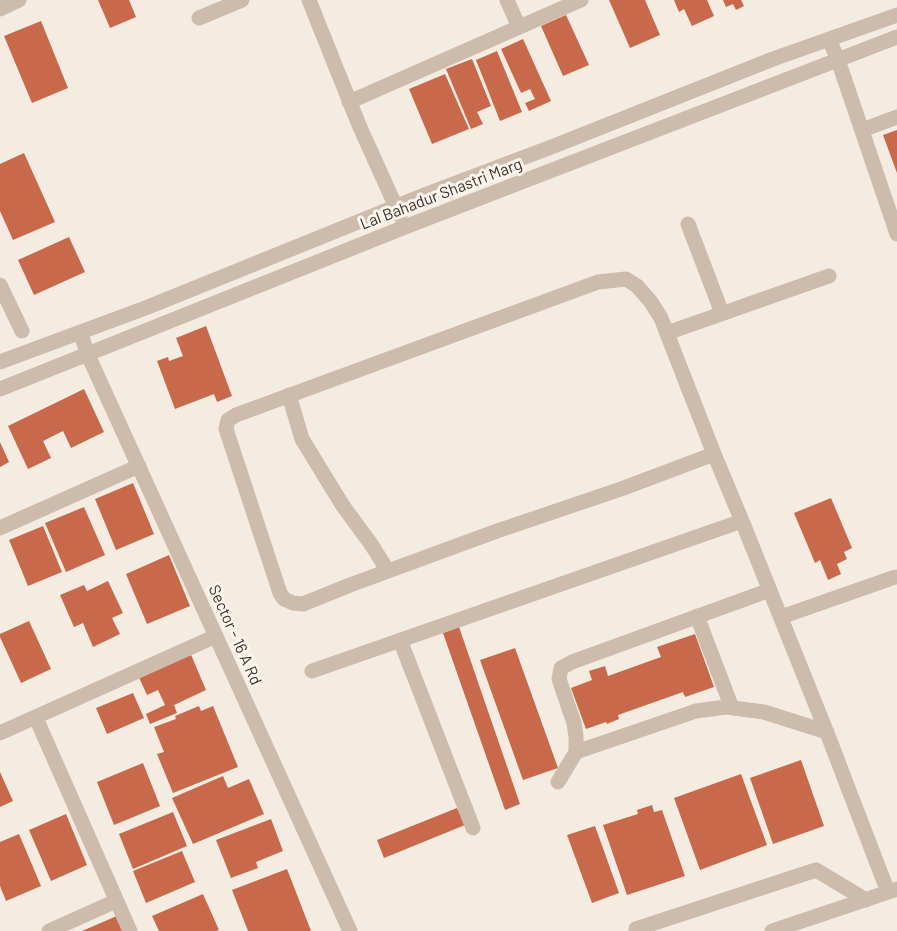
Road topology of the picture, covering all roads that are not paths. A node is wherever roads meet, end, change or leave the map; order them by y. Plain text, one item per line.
1 (19, 0) edge
2 (242, 0) edge
3 (309, 0) edge
4 (507, 0) edge
5 (581, 0) edge
6 (0, 9) edge
7 (897, 15) edge
8 (199, 18) dead end
9 (519, 27) junction
10 (897, 38) edge
11 (829, 39) junction
12 (838, 60) junction
13 (349, 102) junction
14 (897, 117) edge
15 (862, 130) junction
16 (396, 207) junction
17 (688, 224) dead end
18 (405, 227) junction
19 (897, 234) edge
20 (830, 276) dead end
21 (0, 285) edge
22 (722, 313) junction
23 (22, 331) dead end
24 (80, 332) junction
25 (667, 333) junction
26 (88, 355) junction
27 (0, 362) edge
28 (0, 389) edge
29 (289, 395) junction
30 (714, 454) junction
31 (139, 466) junction
32 (742, 521) junction
33 (0, 528) edge
34 (388, 571) junction
35 (895, 577) dead end
36 (770, 590) junction
37 (698, 616) junction
38 (781, 617) junction
39 (216, 636) junction
40 (400, 640) junction
41 (312, 671) dead end
42 (732, 708) junction
43 (36, 718) junction
44 (827, 732) junction
45 (0, 733) edge
46 (576, 752) junction
47 (558, 782) dead end
48 (473, 828) dead end
49 (892, 891) edge
50 (866, 900) junction
51 (116, 901) junction
52 (49, 931) edge
53 (130, 931) edge
54 (350, 931) edge
55 (636, 931) edge
56 (772, 931) edge

1 - 6 street
2 - 8 street
3 - 13 street
4 - 9 street
5 - 9 street
7 - 11 street
9 - 13 street
10 - 12 street, Lal Bahadur Shastri Marg
11 - 12 street
11 - 16 street
12 - 15 street
12 - 18 street, Lal Bahadur Shastri Marg
13 - 16 street
14 - 15 street
15 - 19 street
16 - 18 street
16 - 24 street
17 - 22 street
18 - 26 street, Lal Bahadur Shastri Marg
20 - 22 street
21 - 23 street
22 - 25 street
24 - 26 street, Sector - 16 A Rd
24 - 27 street
25 - 29 street
25 - 30 street
26 - 28 street, Lal Bahadur Shastri Marg
26 - 31 street, Sector - 16 A Rd
29 - 34 street
29 - 34 street
30 - 32 street
30 - 34 street
31 - 33 street
31 - 39 street, Sector - 16 A Rd
32 - 36 street
32 - 40 street
35 - 38 street
36 - 37 street
36 - 38 street
37 - 42 street
37 - 46 street
38 - 44 street
39 - 43 street
39 - 54 street, Sector - 16 A Rd
40 - 41 street
40 - 48 street
42 - 44 street
42 - 46 street
43 - 45 street
43 - 51 street
44 - 49 street
46 - 47 street
49 - 50 street
50 - 55 street
50 - 56 street
51 - 52 street
51 - 53 street

